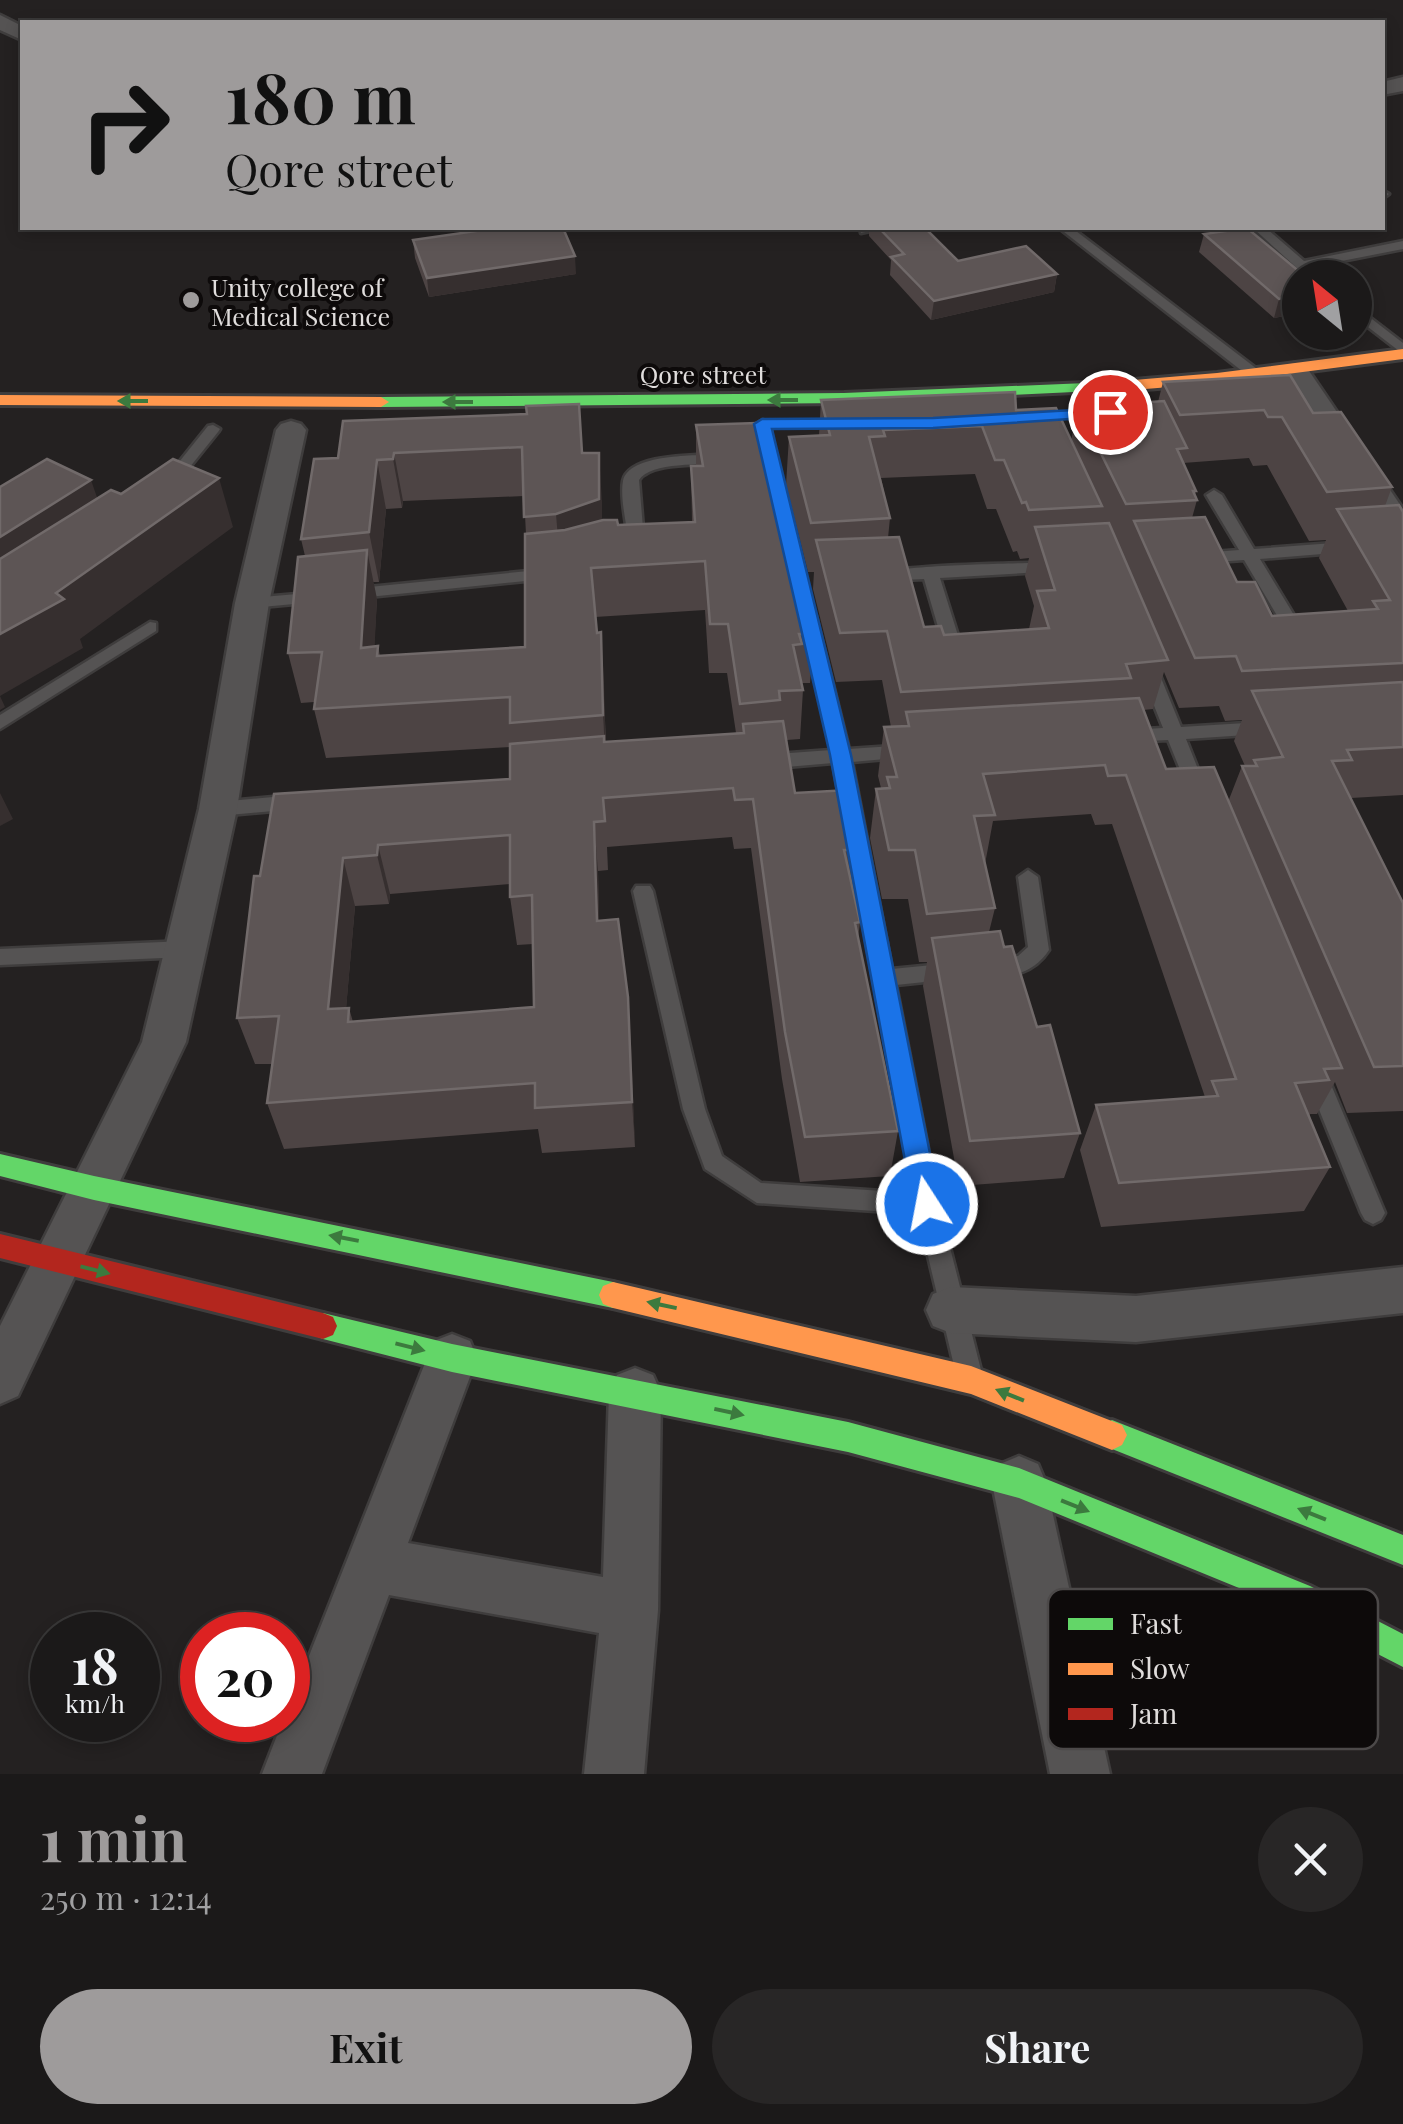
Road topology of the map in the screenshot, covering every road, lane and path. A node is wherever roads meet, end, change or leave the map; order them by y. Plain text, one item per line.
1 (1068, 230) edge
2 (1261, 230) edge
3 (1403, 245) edge
4 (1295, 260) edge
5 (1322, 260) edge
6 (1372, 325) edge
7 (1403, 352) edge
8 (1295, 372) junction
9 (1256, 376) junction
10 (1324, 395) junction
11 (0, 400) edge
12 (1276, 400) edge
13 (762, 424) edge
14 (175, 429) dead end
15 (223, 429) joint
16 (291, 430) dead end
17 (729, 458) edge
18 (776, 492) edge
19 (154, 494) edge
20 (1214, 495) dead end
21 (1394, 539) edge
22 (1403, 544) edge
23 (1365, 546) edge
24 (1250, 554) junction
25 (608, 556) edge
26 (1179, 559) edge
27 (1068, 566) edge
28 (562, 572) edge
29 (930, 572) junction
30 (856, 578) edge
31 (805, 601) edge
32 (252, 604) junction
33 (150, 627) dead end
34 (1298, 635) edge
35 (1141, 648) edge
36 (958, 661) edge
37 (0, 723) edge
38 (1289, 726) edge
39 (1174, 733) junction
40 (1116, 737) edge
41 (919, 750) edge
42 (840, 755) junction
43 (743, 764) edge
44 (315, 800) edge
45 (1205, 807) edge
46 (218, 809) junction
47 (1028, 877) dead end
48 (642, 891) dead end
49 (186, 949) junction
50 (0, 957) edge
51 (885, 978) junction
52 (1304, 1047) edge
53 (0, 1165) edge
54 (94, 1188) junction
55 (927, 1204) junction
56 (1373, 1213) dead end
57 (0, 1246) edge
58 (58, 1261) junction
59 (1403, 1290) edge
60 (951, 1310) junction
61 (452, 1358) junction
62 (0, 1379) edge
63 (971, 1380) junction
64 (636, 1393) junction
65 (1019, 1483) junction
66 (1403, 1550) edge
67 (373, 1564) junction
68 (1282, 1589) edge
69 (630, 1610) junction
70 (1048, 1621) edge
71 (1378, 1639) edge
72 (1403, 1652) edge
73 (1075, 1749) edge
74 (292, 1774) edge
75 (614, 1774) edge
76 (1080, 1774) edge

1 - 9 lane
2 - 4 lane
3 - 5 lane
6 - 7 lane
7 - 8 main road, Qore street
8 - 9 main road, Qore street
8 - 10 street
9 -> 11 main road, Qore street
10 - 12 main road
10 - 21 street
13 - 18 lane
14 - 15 main road
15 - 19 lane
16 - 32 street
17 - 25 lane
20 - 24 lane
21 - 22 lane
23 - 24 lane
24 - 26 lane
24 - 34 lane
27 - 29 lane
28 - 32 lane
29 - 30 lane
29 - 36 lane
31 - 42 lane
32 - 46 street
33 - 37 lane
35 - 39 lane
38 - 39 lane
39 - 40 lane
39 - 45 lane
41 - 42 lane
42 - 43 lane
42 - 51 lane
44 - 46 lane
46 - 49 street
47 - 51 lane
48 - 55 lane
49 - 50 lane
49 - 54 street
51 - 55 lane
52 - 56 lane
53 - 54 main road
54 - 58 street
63 -> 54 main road
55 - 60 lane
57 - 58 main road
58 -> 61 main road
58 - 62 street
59 - 60 street
60 - 63 lane
61 - 64 main road
61 - 67 street
66 -> 63 main road
64 -> 65 main road
64 - 69 street
65 -> 68 main road
65 - 70 street
67 - 69 street
67 - 74 street
69 - 75 street
71 -> 72 main road
73 - 76 street

